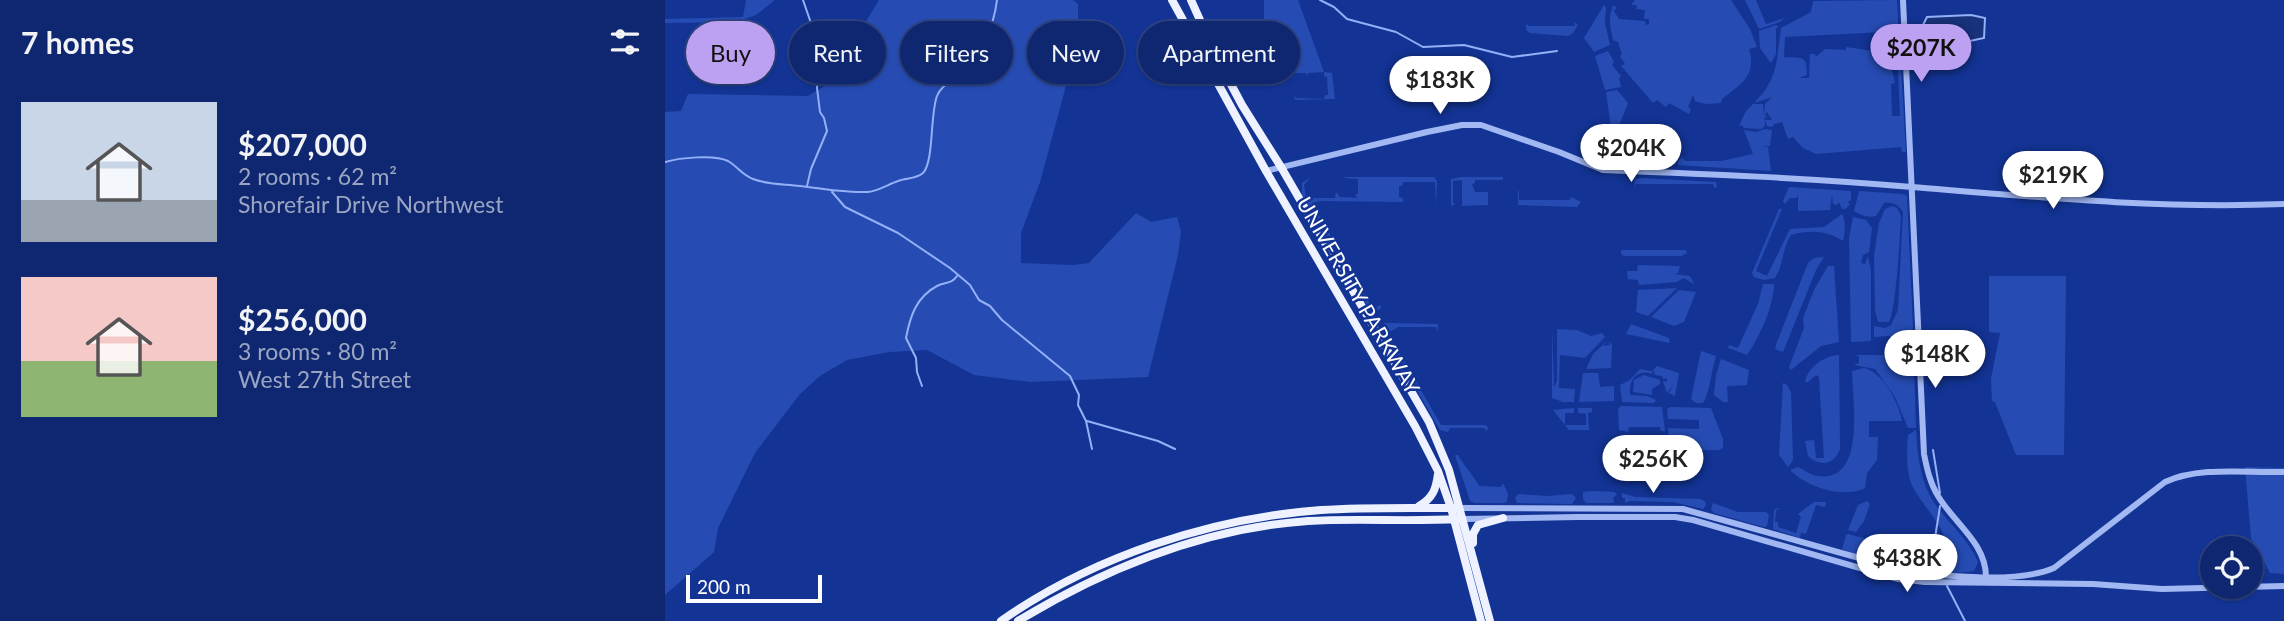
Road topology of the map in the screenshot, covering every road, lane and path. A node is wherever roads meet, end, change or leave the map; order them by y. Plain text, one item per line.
1 (1173, 0) edge
2 (1191, 0) edge
3 (1903, 0) edge
4 (1280, 167) junction
5 (1266, 171) junction
6 (1913, 187) junction
7 (2284, 204) edge
8 (1353, 292) junction
9 (1341, 299) junction
10 (1422, 411) junction
11 (1410, 417) junction
12 (1438, 471) junction
13 (2284, 472) edge
14 (1411, 507) junction
15 (1388, 508) junction
16 (1451, 508) junction
17 (1461, 508) junction
18 (1503, 518) junction
19 (1388, 519) junction
20 (1453, 519) junction
21 (1464, 519) junction
22 (1473, 553) junction
23 (1986, 579) junction
24 (2282, 586) edge
25 (1001, 621) edge
26 (1018, 621) edge
27 (1481, 621) edge
28 (1490, 621) edge

1 - 5 main road, UNIVERSITY PARKWAY
2 - 4 main road, UNIVERSITY PARKWAY
3 - 6 street
4 - 5 street
4 - 6 street
4 - 8 main road, UNIVERSITY PARKWAY
5 - 9 main road, UNIVERSITY PARKWAY
6 - 7 street
6 - 23 street
8 - 9 main road
8 - 10 main road, UNIVERSITY PARKWAY
9 - 11 main road, UNIVERSITY PARKWAY
10 - 11 main road
10 - 17 main road, UNIVERSITY PARKWAY
11 - 12 main road, UNIVERSITY PARKWAY
12 - 14 main road
12 - 16 main road, UNIVERSITY PARKWAY
13 - 23 street
14 - 15 main road
14 - 16 main road
15 - 19 main road
15 - 25 main road
16 - 17 main road
16 - 20 main road, UNIVERSITY PARKWAY
17 - 21 main road, UNIVERSITY PARKWAY
17 - 23 street
18 - 21 street
18 - 22 main road
18 - 23 street
19 - 20 main road
19 - 26 main road
20 - 21 main road
20 - 27 main road, UNIVERSITY PARKWAY
21 - 22 main road, UNIVERSITY PARKWAY
22 - 28 main road, UNIVERSITY PARKWAY
23 - 24 street

